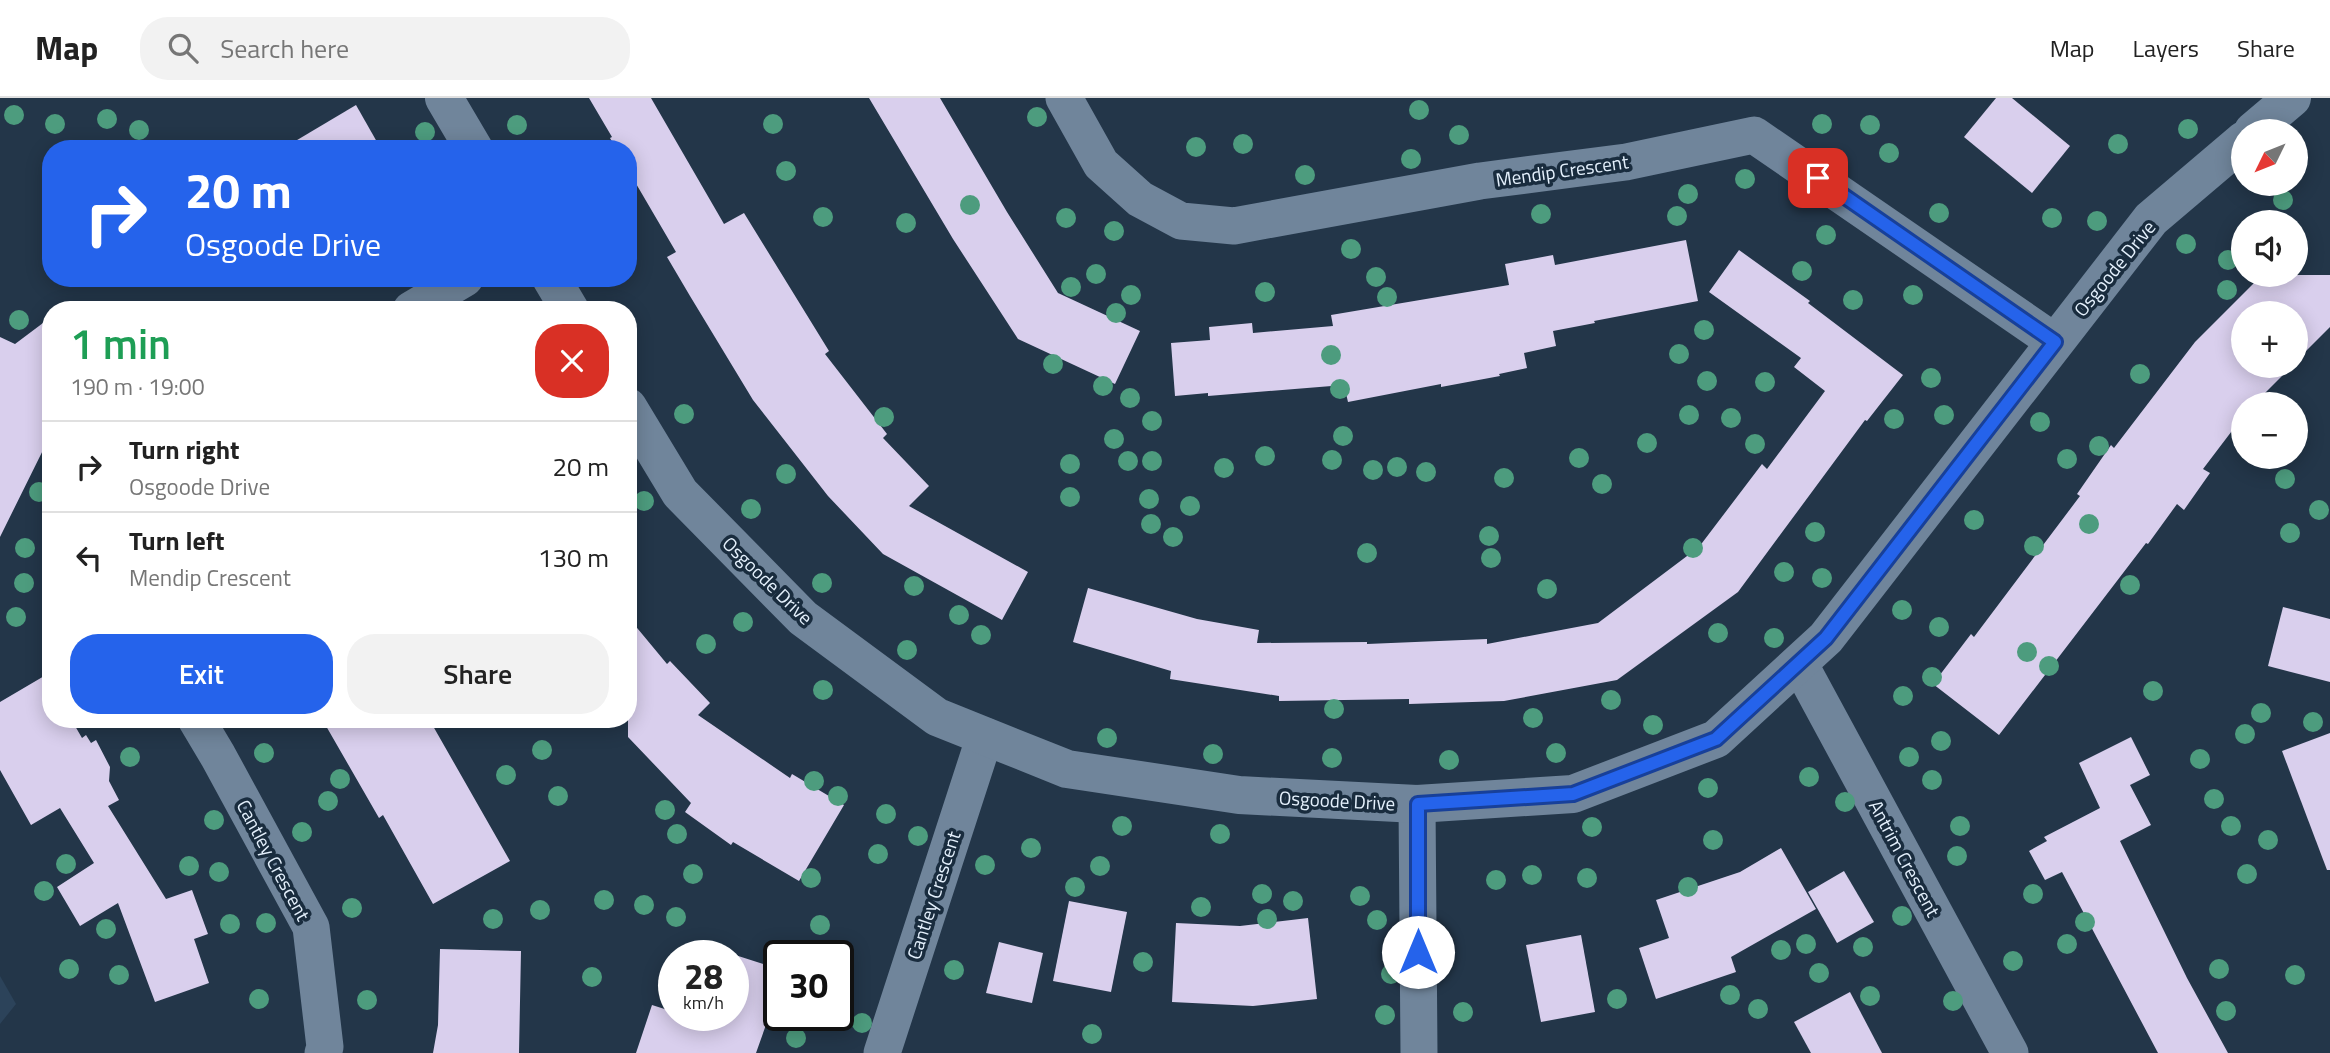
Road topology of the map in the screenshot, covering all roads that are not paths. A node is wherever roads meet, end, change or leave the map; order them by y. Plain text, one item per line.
1 (444, 98) edge
2 (1064, 98) edge
3 (2292, 98) edge
4 (2267, 119) edge
5 (469, 140) edge
6 (2231, 151) edge
7 (450, 287) edge
8 (426, 301) edge
9 (2055, 342) junction
10 (637, 422) edge
11 (1799, 663) junction
12 (201, 728) edge
13 (985, 736) junction
14 (1418, 804) junction
15 (323, 1053) edge
16 (882, 1053) edge
17 (1419, 1053) edge
18 (2010, 1053) edge

1 - 5 street
2 - 9 street, Mendip Crescent
3 - 4 street
6 - 9 street, Osgoode Drive
7 - 8 street
9 - 11 street, Osgoode Drive
10 - 13 street, Osgoode Drive
11 - 14 street, Osgoode Drive
11 - 18 street, Antrim Crescent
12 - 15 street, Cantley Crescent
13 - 14 street, Osgoode Drive
13 - 16 street, Cantley Crescent
14 - 17 street

